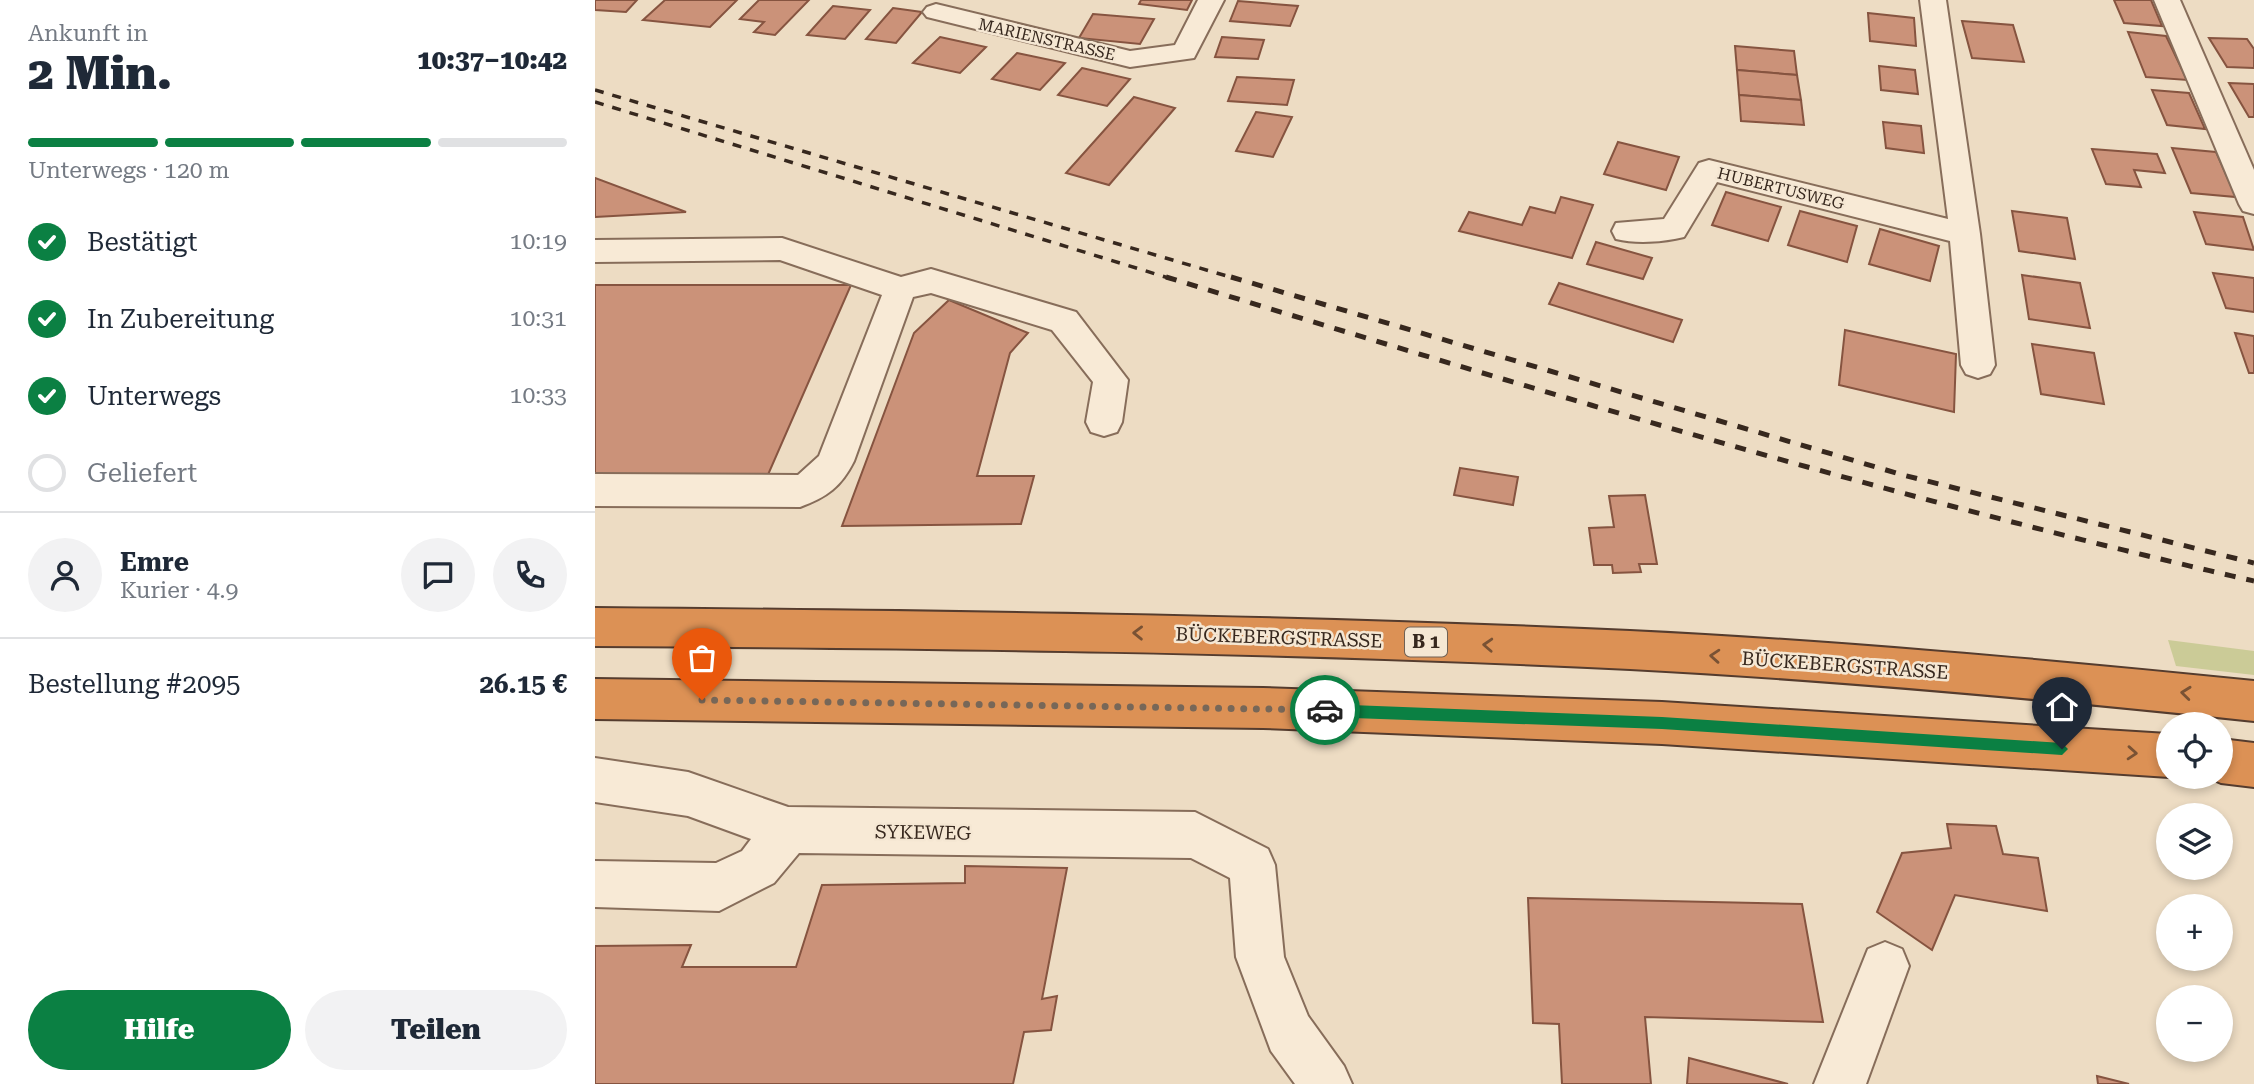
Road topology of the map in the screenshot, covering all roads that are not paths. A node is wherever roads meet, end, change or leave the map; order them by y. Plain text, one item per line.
1 (1211, 0) edge
2 (1933, 0) edge
3 (2167, 0) edge
4 (936, 12) dead end
5 (2254, 204) edge
6 (1627, 231) dead end
7 (1965, 234) junction
8 (595, 251) edge
9 (901, 289) junction
10 (1978, 365) dead end
11 (1104, 422) dead end
12 (595, 490) edge
13 (595, 627) edge
14 (595, 699) edge
15 (2254, 701) edge
16 (2156, 755) edge
17 (2233, 762) edge
18 (2254, 765) edge
19 (595, 780) edge
20 (789, 830) junction
21 (595, 884) edge
22 (1885, 966) dead end
23 (1326, 1084) edge
24 (1840, 1084) edge

1 - 4 street, MARIENSTRASSE
2 - 7 street
3 - 5 street
6 - 7 street, HUBERTUSWEG
7 - 10 street
8 - 9 street
9 - 11 street
9 - 12 street
15 -> 13 highway, BÜCKEBERGSTRASSE / B 1
14 -> 16 highway
17 - 18 highway
19 - 20 street, SYKEWEG
20 - 21 street
20 - 23 street, SYKEWEG
22 - 24 street

